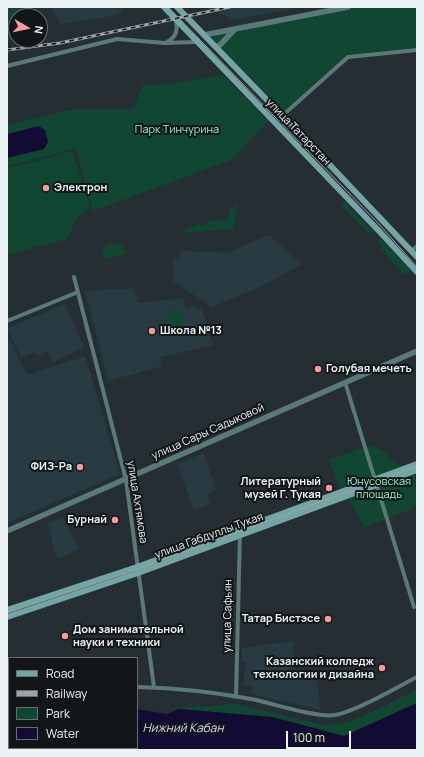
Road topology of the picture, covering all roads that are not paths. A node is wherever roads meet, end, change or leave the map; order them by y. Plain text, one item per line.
1 (164, 7) edge
2 (177, 7) edge
3 (348, 7) edge
4 (176, 21) junction
5 (235, 29) junction
6 (204, 35) junction
7 (196, 42) junction
8 (165, 43) junction
9 (215, 46) junction
10 (417, 50) edge
11 (7, 66) edge
12 (282, 116) junction
13 (275, 123) junction
14 (417, 246) edge
15 (411, 251) junction
16 (417, 257) edge
17 (417, 272) edge
18 (74, 277) dead end
19 (78, 292) junction
20 (7, 321) edge
21 (417, 351) edge
22 (345, 382) junction
23 (417, 464) edge
24 (417, 470) edge
25 (126, 480) junction
26 (376, 482) junction
27 (240, 528) junction
28 (7, 531) edge
29 (240, 535) junction
30 (138, 570) junction
31 (414, 606) dead end
32 (7, 610) edge
33 (7, 617) edge
34 (417, 677) edge
35 (138, 687) edge
36 (154, 687) junction
37 (236, 697) junction

1 - 4 main road, улица Татарстан
2 - 6 main road, улица Татарстан
3 - 5 street
4 - 7 main road, улица Татарстан
4 - 8 street
5 - 6 street
5 - 9 street
6 - 7 main road
6 - 9 main road, улица Татарстан
7 - 8 street
7 - 9 main road
7 - 13 main road, улица Татарстан
8 - 11 street
9 - 12 main road, улица Татарстан
10 - 12 street
12 - 13 main road
12 - 15 main road, улица Татарстан
13 - 17 main road, улица Татарстан
14 - 15 street
15 - 16 main road, улица Татарстан
18 - 19 street, улица Ахтямова
19 - 20 street
19 - 25 street, улица Ахтямова
21 - 22 street, улица Сары Садыковой
22 - 25 street, улица Сары Садыковой
22 - 26 street
23 - 26 main road, улица Габдуллы Тукая
24 - 26 main road, улица Габдуллы Тукая
25 - 28 street, улица Сары Садыковой
25 - 30 street, улица Ахтямова
26 - 27 main road, улица Габдуллы Тукая
26 - 29 main road, улица Габдуллы Тукая
26 - 31 street
27 - 29 street, улица Сафьян
27 - 30 main road, улица Габдуллы Тукая
29 - 30 main road, улица Габдуллы Тукая
29 - 37 street, улица Сафьян
30 - 32 main road, улица Габдуллы Тукая
30 - 33 main road, улица Габдуллы Тукая
30 - 36 street, улица Ахтямова
34 - 37 street
35 - 36 street
36 - 37 street

